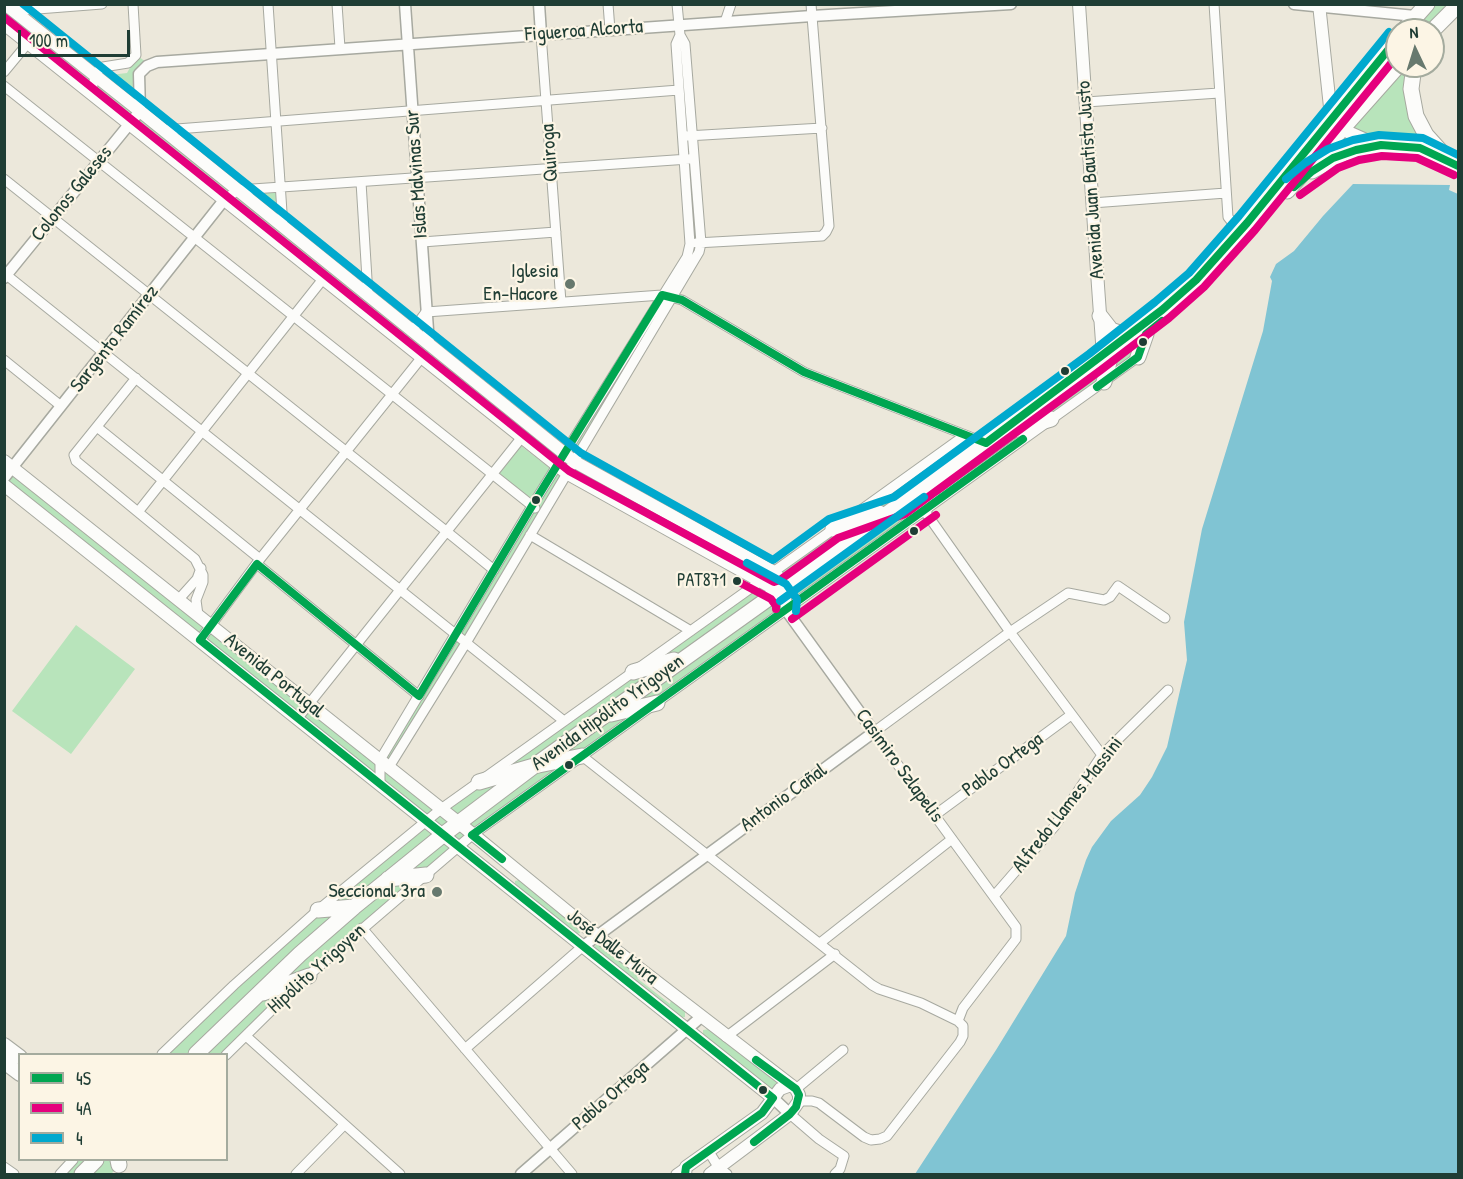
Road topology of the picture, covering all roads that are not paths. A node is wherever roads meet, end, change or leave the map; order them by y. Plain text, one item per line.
1 (102, 4) edge
2 (133, 4) edge
3 (268, 4) edge
4 (337, 4) edge
5 (405, 4) edge
6 (539, 4) edge
7 (608, 4) edge
8 (677, 4) edge
9 (731, 4) edge
10 (1011, 4) edge
11 (1080, 4) edge
12 (1214, 4) edge
13 (1294, 4) edge
14 (1427, 4) edge
15 (1450, 4) edge
16 (1458, 5) edge
17 (944, 6) edge
18 (1319, 6) edge
19 (8, 8) edge
20 (812, 10) edge
21 (1412, 18) edge
22 (1437, 18) edge
23 (1445, 18) edge
24 (1385, 19) edge
25 (726, 22) junction
26 (4, 24) edge
27 (610, 30) junction
28 (679, 30) junction
29 (542, 34) junction
30 (28, 43) junction
31 (408, 44) junction
32 (137, 48) junction
33 (340, 48) junction
34 (271, 53) junction
35 (1385, 56) edge
36 (157, 62) junction
37 (4, 72) edge
38 (95, 77) junction
39 (1386, 78) edge
40 (1412, 78) edge
41 (4, 86) edge
42 (679, 90) junction
43 (91, 93) junction
44 (1219, 93) junction
45 (546, 101) junction
46 (1086, 102) junction
47 (140, 111) junction
48 (412, 111) junction
49 (276, 122) junction
50 (130, 123) junction
51 (1339, 123) junction
52 (822, 128) junction
53 (164, 130) junction
54 (687, 136) junction
55 (1420, 148) junction
56 (694, 159) junction
57 (684, 160) junction
58 (99, 161) junction
59 (1456, 164) edge
60 (551, 169) junction
61 (4, 178) edge
62 (417, 178) junction
63 (361, 182) junction
64 (280, 188) junction
65 (238, 190) junction
66 (1226, 194) junction
67 (224, 200) junction
68 (1092, 203) junction
69 (1277, 203) junction
70 (53, 218) junction
71 (1239, 223) junction
72 (284, 227) junction
73 (556, 232) junction
74 (195, 237) junction
75 (422, 242) junction
76 (695, 243) junction
77 (5, 275) edge
78 (323, 279) junction
79 (150, 294) junction
80 (368, 295) junction
81 (662, 295) junction
82 (673, 297) junction
83 (561, 302) junction
84 (426, 312) junction
85 (294, 315) junction
86 (1100, 316) junction
87 (412, 331) junction
88 (1146, 334) junction
89 (1128, 336) junction
90 (429, 344) junction
91 (104, 353) junction
92 (422, 357) junction
93 (1138, 357) joint
94 (1106, 359) junction
95 (4, 360) edge
96 (248, 372) junction
97 (136, 378) junction
98 (1104, 382) junction
99 (393, 394) junction
100 (62, 406) junction
101 (1051, 419) junction
102 (97, 427) junction
103 (202, 432) junction
104 (1007, 432) junction
105 (964, 436) junction
106 (522, 437) junction
107 (986, 443) junction
108 (347, 451) junction
109 (565, 454) junction
110 (575, 462) junction
111 (9, 464) edge
112 (558, 466) junction
113 (493, 474) junction
114 (568, 474) junction
115 (4, 478) edge
116 (162, 480) junction
117 (935, 480) junction
118 (4, 485) edge
119 (532, 506) junction
120 (899, 506) junction
121 (300, 510) junction
122 (924, 510) junction
123 (138, 512) junction
124 (543, 515) junction
125 (833, 529) junction
126 (446, 531) junction
127 (530, 535) junction
128 (258, 562) junction
129 (201, 568) junction
130 (494, 570) junction
131 (774, 572) junction
132 (759, 582) junction
133 (399, 589) junction
134 (784, 598) junction
135 (178, 599) junction
136 (198, 615) junction
137 (1166, 618) dead end
138 (210, 625) junction
139 (691, 631) junction
140 (1010, 632) junction
141 (456, 635) junction
142 (200, 640) junction
143 (466, 643) junction
144 (355, 644) junction
145 (686, 657) junction
146 (633, 672) junction
147 (1168, 690) dead end
148 (419, 696) junction
149 (657, 703) junction
150 (309, 704) junction
151 (605, 715) junction
152 (1071, 716) junction
153 (297, 719) junction
154 (564, 721) junction
155 (874, 732) junction
156 (1102, 755) junction
157 (582, 756) junction
158 (384, 764) junction
159 (534, 766) junction
160 (479, 783) junction
161 (381, 785) junction
162 (441, 809) junction
163 (935, 815) junction
164 (427, 821) junction
165 (459, 823) junction
166 (444, 834) junction
167 (472, 835) junction
168 (952, 839) junction
169 (459, 846) junction
170 (708, 854) junction
171 (518, 872) junction
172 (426, 875) junction
173 (388, 879) junction
174 (507, 885) junction
175 (994, 896) junction
176 (354, 907) junction
177 (318, 909) junction
178 (362, 928) junction
179 (596, 935) junction
180 (819, 943) junction
181 (582, 947) junction
182 (835, 954) junction
183 (309, 976) junction
184 (257, 994) junction
185 (700, 1017) junction
186 (958, 1021) junction
187 (686, 1030) junction
188 (246, 1036) junction
189 (726, 1037) junction
190 (4, 1045) edge
191 (465, 1049) junction
192 (843, 1050) dead end
193 (163, 1053) edge
194 (197, 1053) edge
195 (228, 1053) edge
196 (18, 1056) edge
197 (4, 1062) edge
198 (18, 1072) edge
199 (795, 1092) junction
200 (773, 1098) junction
201 (790, 1114) junction
202 (344, 1125) junction
203 (549, 1149) junction
204 (709, 1152) junction
205 (72, 1161) edge
206 (4, 1167) edge
207 (88, 1167) edge
208 (682, 1172) edge
209 (719, 1172) edge
210 (14, 1174) edge
211 (60, 1174) edge
212 (71, 1174) edge
213 (296, 1174) edge
214 (400, 1174) edge
215 (521, 1174) edge
216 (572, 1174) edge
217 (835, 1174) edge

1 - 19 street
2 - 32 street
3 - 34 street
4 - 33 street
5 - 31 street, Islas Malvinas Sur
6 - 29 street, Quiroga
7 - 27 street
8 - 28 street
9 - 25 street
10 - 17 street, Figueroa Alcorta
11 - 46 main road, Avenida Juan Bautista Justo
12 - 44 street
13 - 18 street
14 - 21 highway
15 - 22 highway
16 - 23 highway
17 - 20 street, Figueroa Alcorta
18 - 24 street
18 - 51 main road
19 - 38 main road
20 - 25 street, Figueroa Alcorta
20 - 52 street
25 - 28 street, Figueroa Alcorta
26 - 30 main road
27 - 28 street, Figueroa Alcorta
27 - 29 street, Figueroa Alcorta
28 - 42 street
28 - 54 street
29 - 31 street, Figueroa Alcorta
29 - 45 street, Quiroga
30 - 37 street
30 - 43 main road
31 - 33 street, Figueroa Alcorta
31 - 48 street, Islas Malvinas Sur
32 - 36 street
32 - 38 street
33 - 34 street, Figueroa Alcorta
34 - 36 street, Figueroa Alcorta
34 - 49 street
35 - 51 highway, Avenida Hipólito Yrigoyen
36 - 47 street
38 - 43 street
38 - 47 main road
39 - 51 highway
40 - 59 highway
41 - 58 street
42 - 45 street
42 - 54 street
43 - 50 main road
44 - 46 street
44 - 66 street
45 - 48 street
45 - 60 street, Quiroga
46 - 68 main road, Avenida Juan Bautista Justo
47 - 50 street, Colonos Galeses
47 - 53 main road
48 - 49 street
48 - 62 street, Islas Malvinas Sur
49 - 53 street
49 - 64 street
50 - 58 street, Colonos Galeses
50 - 67 main road
51 - 55 main road
51 - 69 highway
51 - 71 highway, Avenida Hipólito Yrigoyen
52 - 54 street
52 - 76 street
53 - 65 main road
54 - 56 street
54 - 57 street
55 - 59 highway
55 - 69 highway
56 - 57 street
56 - 76 street
57 - 60 street
57 - 76 street
58 - 70 street, Colonos Galeses
58 - 74 street
60 - 62 street
60 - 73 street, Quiroga
61 - 70 street
62 - 63 street
62 - 75 street, Islas Malvinas Sur
63 - 64 street
63 - 80 street
64 - 65 street
64 - 72 street
65 - 67 street
65 - 72 main road
66 - 68 street
66 - 71 street
67 - 74 street, Sargento Ramírez
67 - 78 main road
68 - 86 main road, Avenida Juan Bautista Justo
69 - 88 highway, Avenida Hipólito Yrigoyen
70 - 77 street, Colonos Galeses
70 - 79 street
71 - 89 highway, Avenida Hipólito Yrigoyen
72 - 80 main road
73 - 75 street
73 - 83 street, Quiroga
74 - 79 street, Sargento Ramírez
74 - 85 street
75 - 84 street, Islas Malvinas Sur
76 - 81 street
76 - 82 street
77 - 91 street
78 - 85 street
78 - 92 main road
79 - 91 street, Sargento Ramírez
79 - 96 street
80 - 87 main road
81 - 82 street
81 - 83 street
81 - 109 street
82 - 105 street
82 - 110 street
83 - 84 street
84 - 87 street
84 - 90 street, Islas Malvinas Sur
85 - 96 street
85 - 99 street
86 - 89 highway
86 - 94 main road, Avenida Juan Bautista Justo
87 - 90 main road
88 - 93 highway
88 - 94 highway, Avenida Hipólito Yrigoyen
89 - 94 highway, Avenida Hipólito Yrigoyen
90 - 109 main road
91 - 97 street
91 - 100 street, Sargento Ramírez
92 - 99 street
92 - 106 main road
93 - 98 street, Hipólito Yrigoyen
94 - 98 highway
94 - 104 highway, Avenida Hipólito Yrigoyen
94 - 107 highway, Avenida Hipólito Yrigoyen
95 - 100 street
96 - 103 street
96 - 108 street
97 - 102 street
97 - 103 street
98 - 101 street, Hipólito Yrigoyen
99 - 108 street
99 - 113 street
100 - 111 street, Sargento Ramírez
101 - 104 highway
101 - 122 street, Hipólito Yrigoyen
102 - 116 street
102 - 123 street
103 - 116 street
103 - 121 street
104 - 107 highway, Avenida Hipólito Yrigoyen
105 - 107 street
105 - 125 street
106 - 112 main road
106 - 113 street
107 - 117 highway, Avenida Hipólito Yrigoyen
108 - 121 street
108 - 126 street
109 - 110 main road
109 - 112 street
110 - 114 street
110 - 131 main road
111 - 115 street, Sargento Ramírez
111 - 135 main road, Avenida Portugal
112 - 114 main road
112 - 119 street
113 - 119 street
113 - 126 street
114 - 124 street
114 - 132 main road
116 - 123 street
116 - 128 street
117 - 120 highway, Avenida Hipólito Yrigoyen
117 - 122 highway
118 - 142 main road, Avenida Portugal
119 - 124 street
119 - 130 street
120 - 125 highway
120 - 134 highway, Avenida Hipólito Yrigoyen
121 - 128 street
121 - 133 street
122 - 134 street, Hipólito Yrigoyen
122 - 140 street
123 - 129 street
124 - 127 street
125 - 131 street
126 - 130 street
126 - 133 street
127 - 139 street
127 - 143 street
128 - 138 street
128 - 144 street
129 - 135 street
129 - 136 street
130 - 141 street
131 - 132 street
131 - 134 main road
132 - 134 main road
132 - 139 street
133 - 141 street
133 - 144 street
134 - 145 highway, Avenida Hipólito Yrigoyen
134 - 149 street, Hipólito Yrigoyen
134 - 155 street, Casimiro Szlapelis
135 - 136 main road, Avenida Portugal
136 - 138 main road, Avenida Portugal
137 - 140 street, Antonio Cañal
138 - 142 street
138 - 150 main road, Avenida Portugal
139 - 146 street
140 - 152 street
140 - 155 street, Antonio Cañal
141 - 143 street
141 - 148 street
142 - 153 main road, Avenida Portugal
143 - 154 street
143 - 158 street
144 - 148 street
144 - 150 street
145 - 146 highway
145 - 151 highway, Avenida Hipólito Yrigoyen
146 - 154 street
147 - 156 street, Alfredo Llames Massini
148 - 158 street
149 - 151 highway
149 - 157 street, Hipólito Yrigoyen
150 - 153 street
150 - 158 main road, Avenida Portugal
151 - 159 highway, Avenida Hipólito Yrigoyen
152 - 156 street
152 - 163 street, Pablo Ortega
153 - 161 main road, Avenida Portugal
154 - 160 street
155 - 163 street, Casimiro Szlapelis
155 - 170 street, Antonio Cañal
156 - 175 street, Alfredo Llames Massini
157 - 159 highway
157 - 167 street, Hipólito Yrigoyen
157 - 170 street
158 - 161 street
158 - 162 main road, Avenida Portugal
159 - 160 highway
159 - 165 highway, Avenida Hipólito Yrigoyen
160 - 162 street
161 - 164 main road, Avenida Portugal
162 - 164 street
162 - 165 main road, Avenida Portugal
163 - 168 street, Casimiro Szlapelis
164 - 166 main road, Avenida Portugal
164 - 177 street
165 - 166 highway, Avenida Hipólito Yrigoyen
165 - 167 main road, José Dalle Mura
166 - 169 main road, José Dalle Mura
166 - 173 highway, Avenida Hipólito Yrigoyen
167 - 169 street, Hipólito Yrigoyen
167 - 171 main road, José Dalle Mura
168 - 175 street, Casimiro Szlapelis
168 - 180 street
169 - 172 street, Hipólito Yrigoyen
169 - 174 main road, José Dalle Mura
170 - 179 street, Antonio Cañal
170 - 180 street
171 - 174 street
171 - 179 main road, José Dalle Mura
172 - 173 highway
172 - 178 street, Hipólito Yrigoyen
173 - 176 highway, Avenida Hipólito Yrigoyen
174 - 181 main road, José Dalle Mura
175 - 186 street, Casimiro Szlapelis
176 - 177 highway
176 - 184 highway, Avenida Hipólito Yrigoyen
177 - 193 street
178 - 183 street, Hipólito Yrigoyen
178 - 191 street
179 - 181 street, Antonio Cañal
179 - 185 main road, José Dalle Mura
180 - 182 street
181 - 187 main road, José Dalle Mura
181 - 191 street, Antonio Cañal
182 - 186 street
182 - 189 street
183 - 184 highway
183 - 188 street, Hipólito Yrigoyen
184 - 194 highway, Avenida Hipólito Yrigoyen
185 - 187 street, Pablo Ortega
185 - 189 main road, José Dalle Mura
186 - 199 street
187 - 200 main road, José Dalle Mura
187 - 203 street, Pablo Ortega
188 - 195 street, Hipólito Yrigoyen
188 - 202 street
189 - 199 main road, José Dalle Mura
190 - 196 main road
191 - 203 street
192 - 199 street
197 - 198 main road
199 - 200 main road
199 - 201 main road
200 - 201 street
200 - 204 main road
201 - 209 main road
201 - 217 street
202 - 213 street
202 - 214 street
203 - 215 street, Pablo Ortega
203 - 216 street
204 - 208 main road
204 - 209 street
205 - 211 street
206 - 210 street
207 - 212 highway

